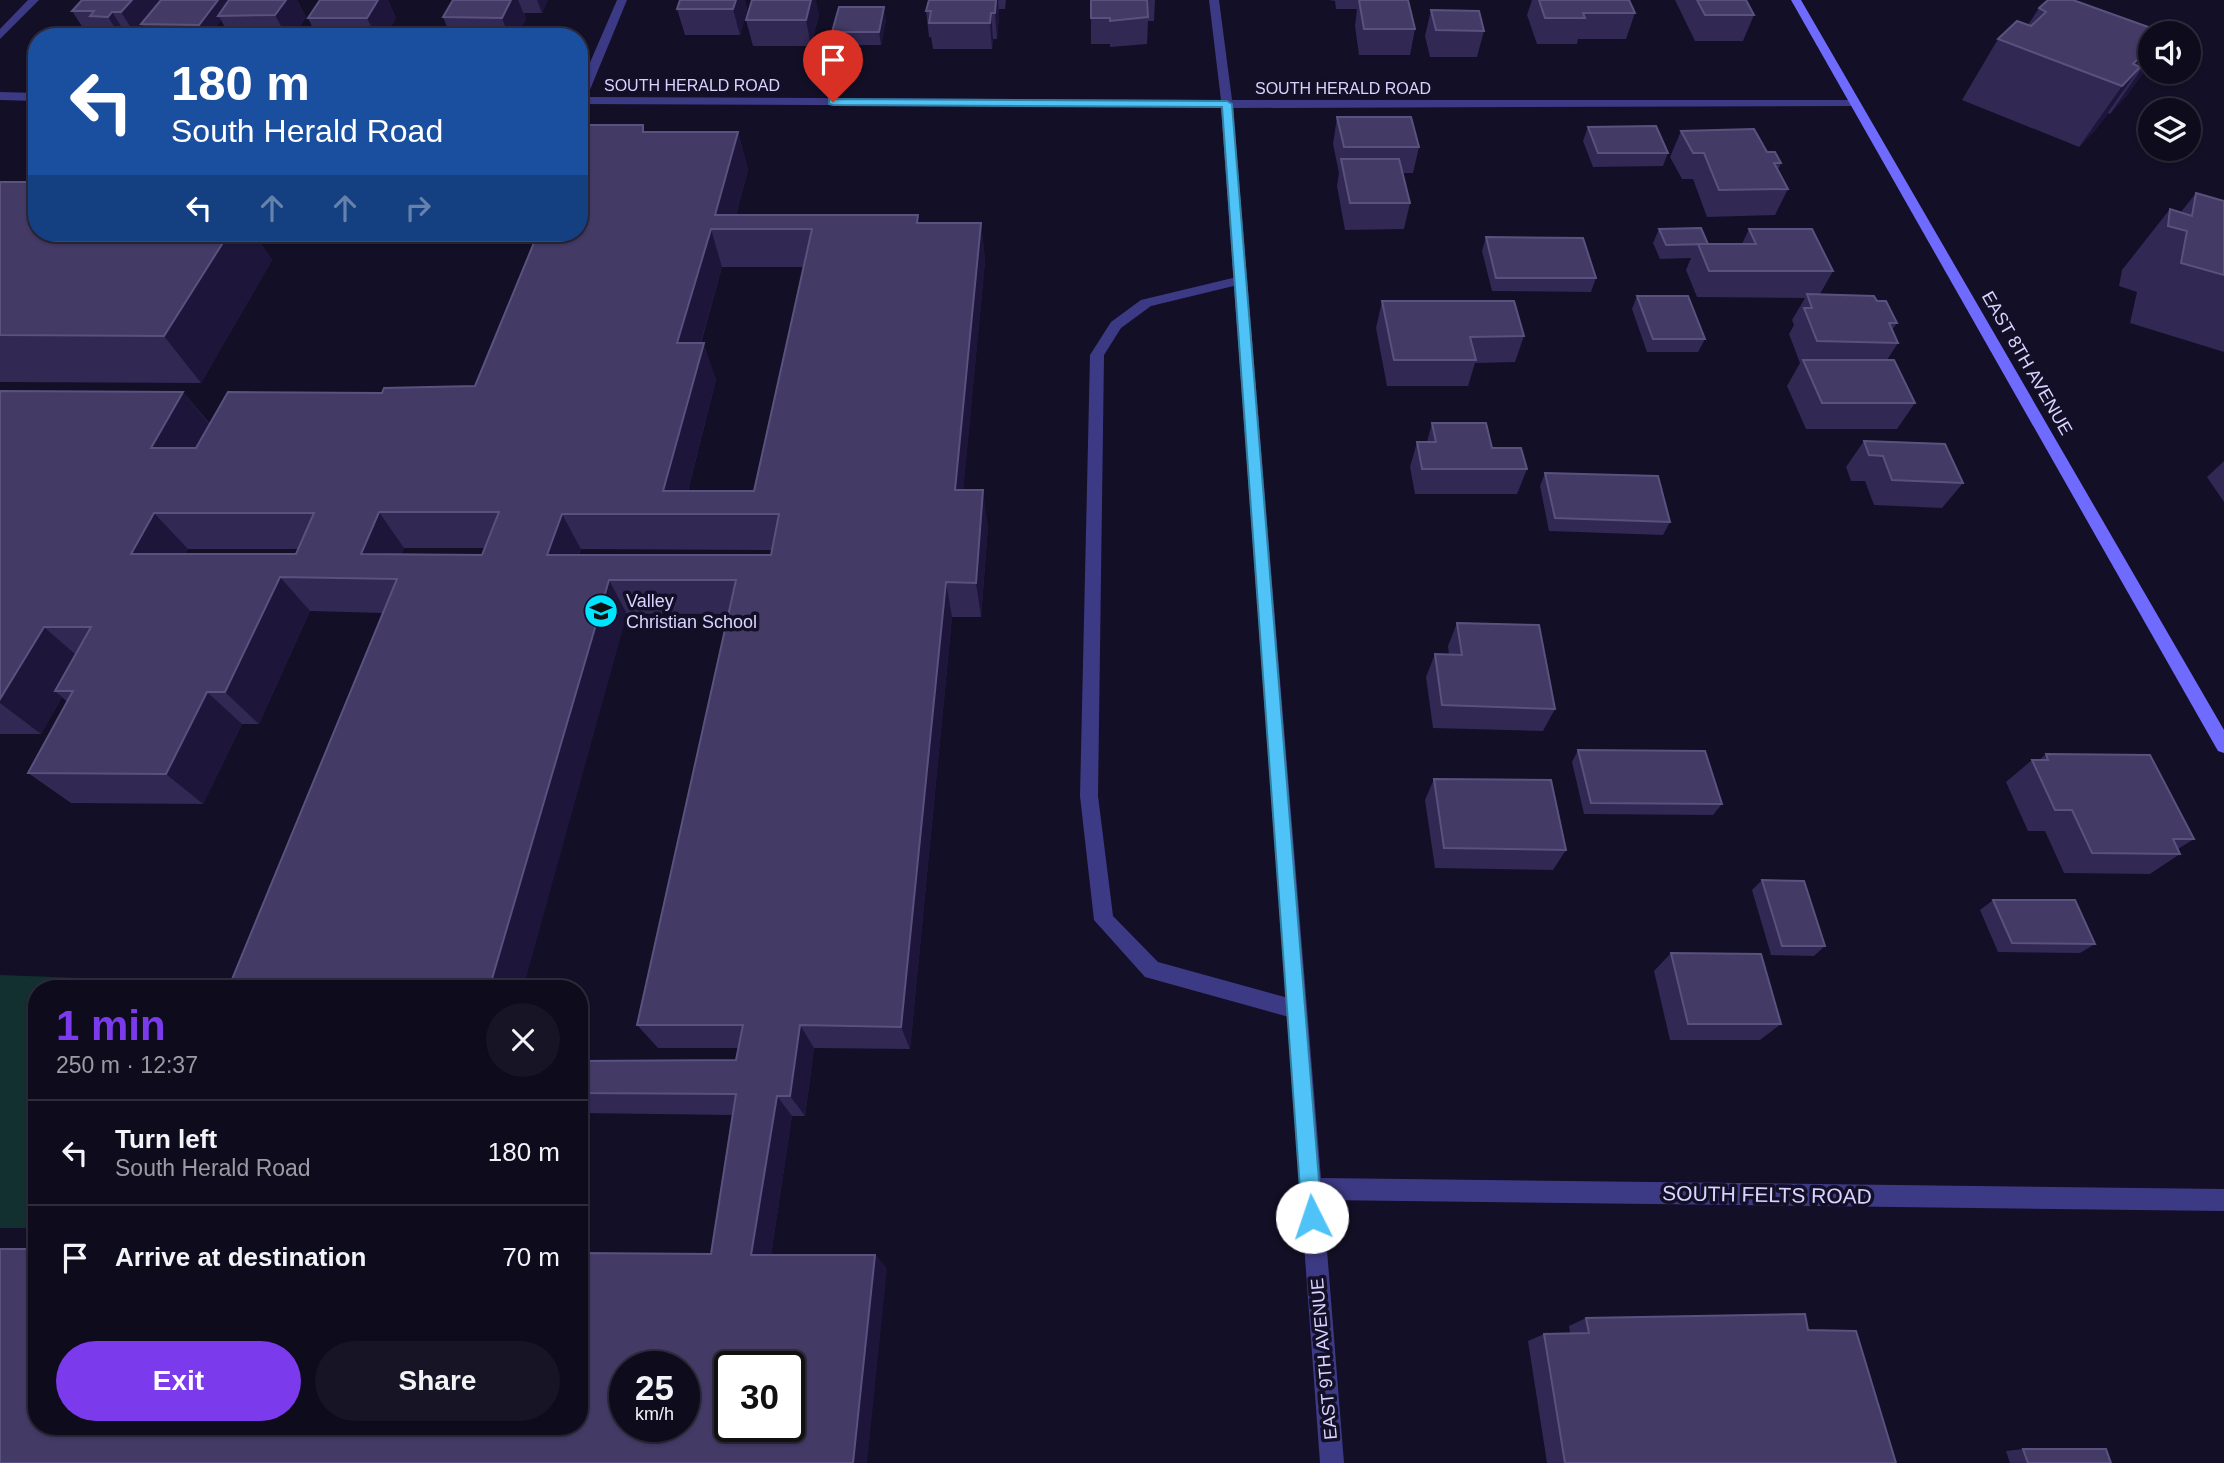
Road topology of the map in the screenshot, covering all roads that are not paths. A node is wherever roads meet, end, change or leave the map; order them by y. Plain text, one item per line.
1 (34, 0) edge
2 (622, 0) edge
3 (1214, 0) edge
4 (1796, 0) edge
5 (0, 36) edge
6 (588, 81) edge
7 (0, 96) edge
8 (28, 97) edge
9 (588, 100) edge
10 (1855, 102) junction
11 (1227, 104) junction
12 (1241, 280) junction
13 (2224, 746) edge
14 (1296, 1009) junction
15 (1310, 1189) junction
16 (2224, 1200) edge
17 (1332, 1463) edge

1 - 5 street
2 - 6 street
3 - 11 street, EAST 9TH AVENUE
4 - 10 street, EAST 8TH AVENUE
7 - 8 street
9 - 11 street, SOUTH HERALD ROAD
10 - 11 street, SOUTH HERALD ROAD
10 - 13 street, EAST 8TH AVENUE
11 - 12 street, EAST 9TH AVENUE
12 - 14 street, EAST 9TH AVENUE
12 - 14 street
14 - 15 street, EAST 9TH AVENUE
15 - 16 street, SOUTH FELTS ROAD
15 - 17 street, EAST 9TH AVENUE

